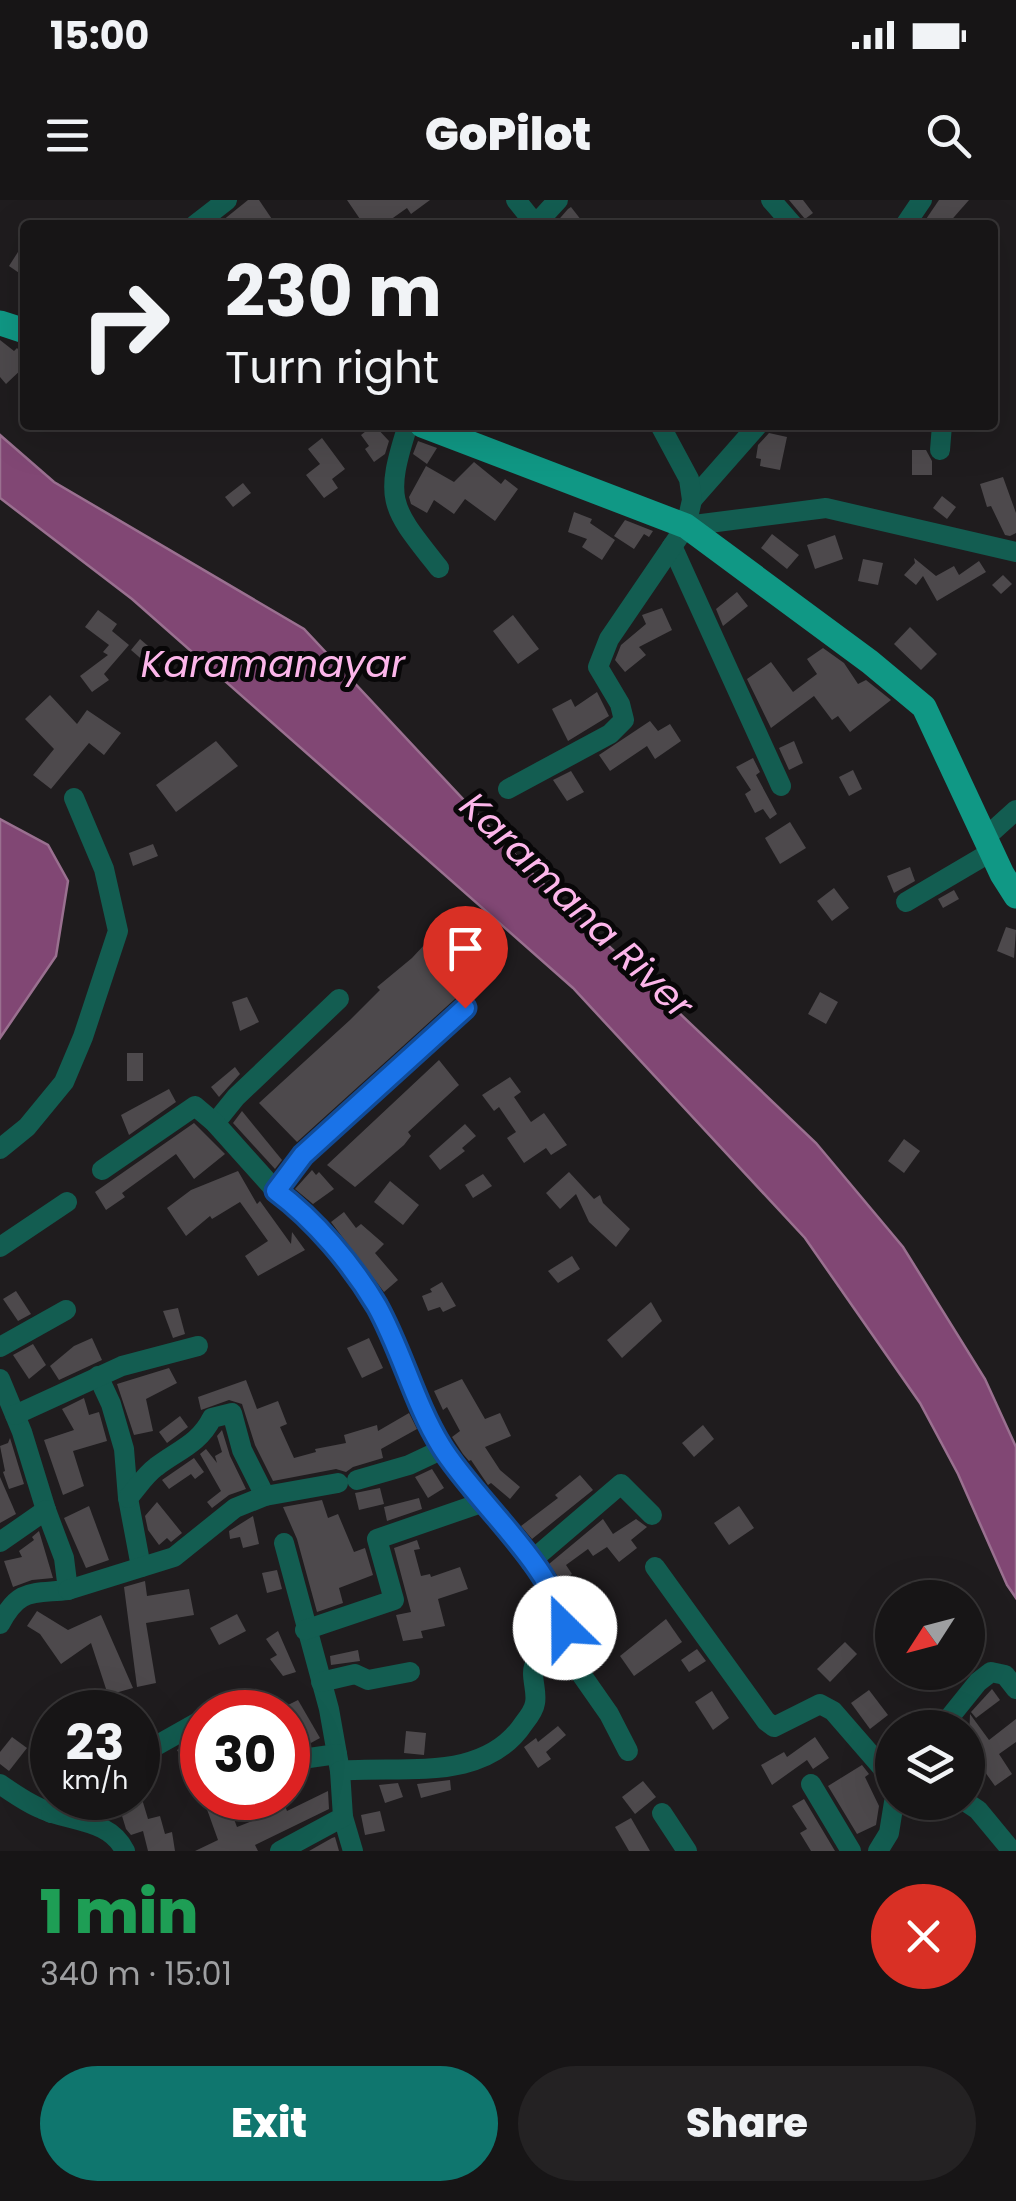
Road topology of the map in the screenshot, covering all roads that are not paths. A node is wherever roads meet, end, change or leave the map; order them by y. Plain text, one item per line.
1 (227, 200) edge
2 (516, 200) edge
3 (558, 200) edge
4 (770, 200) edge
5 (201, 220) edge
6 (531, 220) edge
7 (540, 220) edge
8 (788, 220) edge
9 (407, 430) edge
10 (434, 430) edge
11 (663, 430) edge
12 (754, 430) edge
13 (942, 430) edge
14 (940, 450) dead end
15 (692, 500) junction
16 (679, 536) junction
17 (1016, 552) edge
18 (439, 568) dead end
19 (782, 786) dead end
20 (508, 789) dead end
21 (74, 798) dead end
22 (1016, 810) edge
23 (988, 845) junction
24 (1016, 896) edge
25 (906, 902) dead end
26 (339, 998) dead end
27 (465, 1008) dead end
28 (214, 1123) junction
29 (0, 1150) edge
30 (102, 1170) dead end
31 (276, 1191) junction
32 (66, 1202) dead end
33 (0, 1247) edge
34 (66, 1310) dead end
35 (198, 1346) dead end
36 (0, 1347) edge
37 (98, 1376) junction
38 (0, 1379) edge
39 (15, 1415) junction
40 (443, 1450) junction
41 (265, 1496) junction
42 (128, 1498) junction
43 (484, 1502) junction
44 (46, 1510) junction
45 (652, 1516) dead end
46 (0, 1542) edge
47 (284, 1543) dead end
48 (530, 1562) junction
49 (141, 1567) junction
50 (655, 1567) dead end
51 (68, 1590) junction
52 (2, 1615) edge
53 (305, 1630) junction
54 (558, 1641) junction
55 (410, 1672) dead end
56 (321, 1682) junction
57 (1016, 1689) edge
58 (955, 1710) edge
59 (628, 1751) dead end
60 (875, 1759) edge
61 (310, 1761) edge
62 (339, 1762) junction
63 (0, 1784) edge
64 (811, 1784) dead end
65 (30, 1801) edge
66 (662, 1813) dead end
67 (343, 1816) junction
68 (985, 1818) edge
69 (76, 1820) edge
70 (891, 1820) edge
71 (125, 1851) edge
72 (280, 1851) edge
73 (353, 1851) edge
74 (687, 1851) edge
75 (851, 1851) edge
76 (878, 1851) edge
77 (1012, 1851) edge

1 - 5 street
2 - 6 street
3 - 7 street
4 - 8 street
9 - 18 street
10 - 16 main road
11 - 15 street
12 - 15 street
13 - 14 street
15 - 16 street
16 - 17 street
16 - 19 street
16 - 20 street
16 - 23 main road
21 - 29 street
22 - 23 street
23 - 24 main road
23 - 25 street
26 - 28 street
27 - 31 street
28 - 30 street
28 - 31 street
31 - 40 street
32 - 33 street
34 - 36 street
35 - 37 street
37 - 39 street
37 - 42 street
38 - 39 street
39 - 44 street
40 - 41 street
40 - 43 street
41 - 42 street
41 - 49 street
42 - 49 street
43 - 48 street
43 - 53 street
44 - 46 street
44 - 51 street
45 - 48 street
47 - 53 street
48 - 54 street
49 - 51 street
50 - 60 street
51 - 52 street
53 - 56 street
54 - 59 street
54 - 62 street
55 - 56 street
56 - 62 street
57 - 58 street
61 - 62 street
62 - 67 street
63 - 65 street
64 - 75 street
66 - 74 street
67 - 72 street
67 - 73 street
68 - 77 street
69 - 71 street
70 - 76 street

